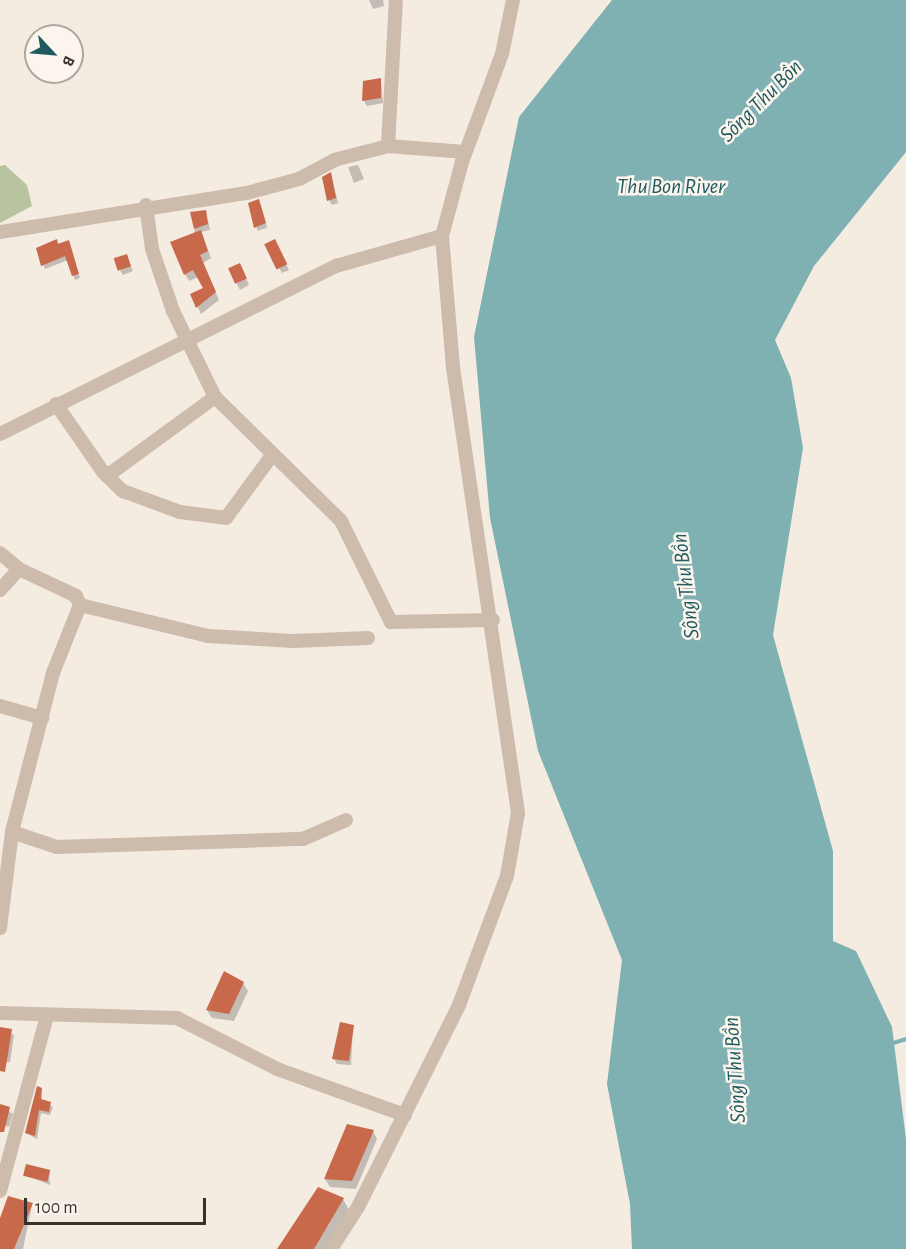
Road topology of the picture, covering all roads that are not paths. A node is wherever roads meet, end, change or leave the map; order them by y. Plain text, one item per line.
1 (396, 0) edge
2 (513, 0) edge
3 (388, 146) junction
4 (465, 152) junction
5 (146, 206) junction
6 (0, 232) edge
7 (442, 236) junction
8 (188, 339) junction
9 (214, 397) junction
10 (56, 404) junction
11 (0, 434) edge
12 (273, 454) junction
13 (107, 476) junction
14 (0, 553) edge
15 (18, 569) junction
16 (0, 590) edge
17 (80, 605) junction
18 (493, 620) junction
19 (368, 638) dead end
20 (0, 706) edge
21 (42, 718) junction
22 (346, 820) dead end
23 (12, 832) junction
24 (3, 855) edge
25 (0, 928) edge
26 (0, 1013) edge
27 (47, 1015) junction
28 (405, 1115) junction
29 (2, 1171) edge
30 (0, 1191) edge
31 (331, 1249) edge

1 - 3 street
2 - 4 street
3 - 4 street
3 - 5 street
4 - 7 street
5 - 6 street
5 - 8 street
7 - 8 street
7 - 18 street
8 - 9 street
8 - 10 street
9 - 12 street
9 - 13 street
10 - 11 street
10 - 13 street
12 - 13 street
12 - 18 street
14 - 15 street
15 - 16 street
15 - 17 street
17 - 19 street
17 - 21 street
18 - 28 street
20 - 21 street
21 - 23 street
22 - 23 street
23 - 24 street
24 - 25 street
26 - 27 street
27 - 28 street
27 - 29 street
28 - 31 street
29 - 30 street

